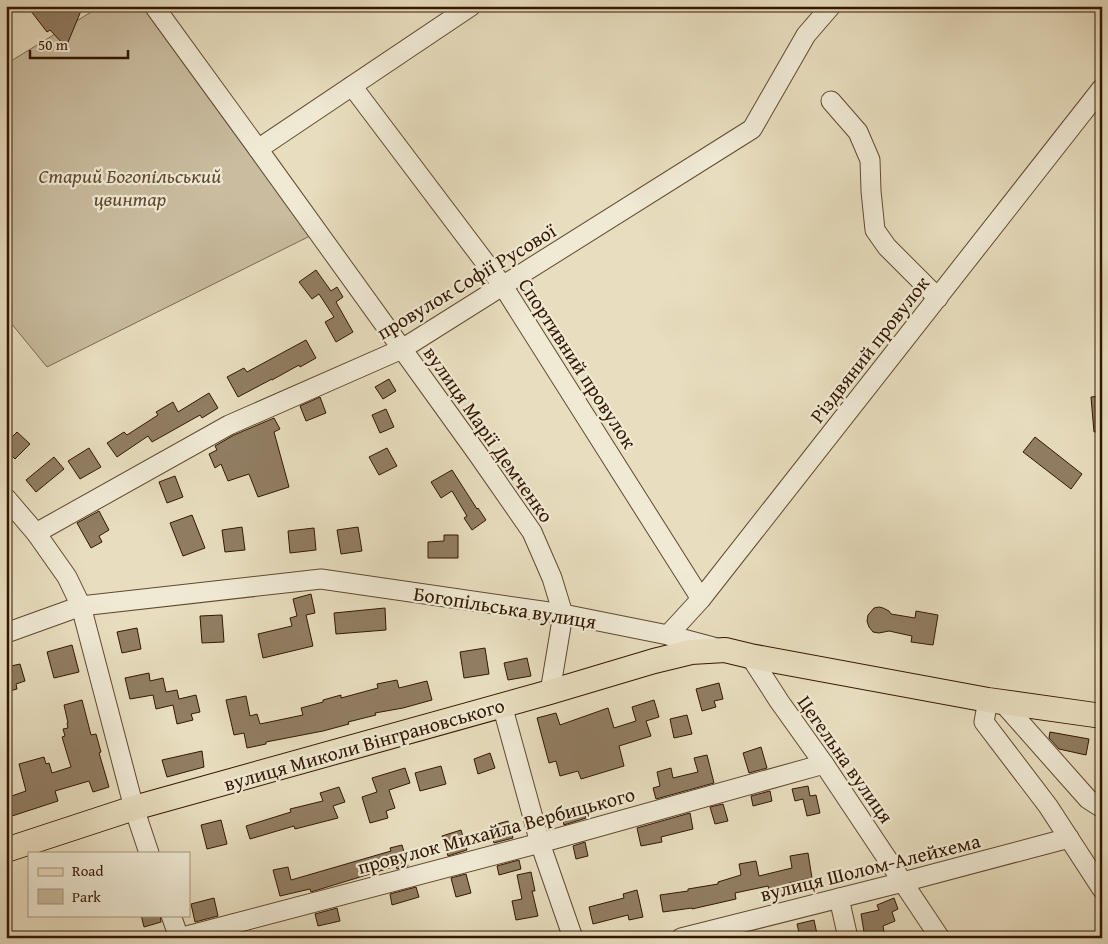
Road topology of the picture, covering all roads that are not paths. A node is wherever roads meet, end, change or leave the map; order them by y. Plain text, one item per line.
1 (154, 6) edge
2 (471, 6) edge
3 (827, 7) edge
4 (352, 86) junction
5 (1102, 88) edge
6 (831, 101) dead end
7 (258, 149) junction
8 (502, 286) junction
9 (938, 298) junction
10 (402, 349) junction
11 (6, 498) edge
12 (36, 532) junction
13 (701, 599) junction
14 (81, 606) junction
15 (563, 614) junction
16 (6, 633) edge
17 (668, 635) junction
18 (725, 650) junction
19 (750, 656) junction
20 (550, 692) junction
21 (995, 701) junction
22 (502, 705) junction
23 (1102, 716) edge
24 (824, 764) junction
25 (134, 808) junction
26 (1102, 808) edge
27 (1069, 838) junction
28 (540, 842) junction
29 (6, 850) edge
30 (149, 852) edge
31 (903, 882) junction
32 (1102, 889) edge
33 (839, 898) junction
34 (171, 916) edge
35 (179, 938) edge
36 (572, 938) edge
37 (681, 938) edge
38 (848, 938) edge
39 (940, 938) edge

1 - 7 street, вулиця Марії Демченко
2 - 4 street
3 - 8 street, провулок Софії Русової
4 - 7 street
4 - 8 street, Спортивний провулок
5 - 9 street, Різдвяний провулок
6 - 9 street
7 - 10 street, вулиця Марії Демченко
8 - 10 street, провулок Софії Русової
8 - 13 street, Спортивний провулок
9 - 13 street, Різдвяний провулок
10 - 12 street, провулок Софії Русової
10 - 15 street, вулиця Марії Демченко
11 - 12 street
12 - 14 street
13 - 17 street, Різдвяний провулок
14 - 15 street, Богопільська вулиця
14 - 16 street, Богопільська вулиця
14 - 25 street
15 - 17 street, Богопільська вулиця
15 - 20 street, вулиця Марії Демченко
17 - 18 street, Богопільська вулиця
18 - 19 main road, Богопільська вулиця
18 - 20 main road, вулиця Миколи Вінграновського
19 - 21 main road, Богопільська вулиця
19 - 24 street, Цегельна вулиця
20 - 22 main road, вулиця Миколи Вінграновського
21 - 23 main road, Богопільська вулиця
21 - 26 street
21 - 27 street
22 - 25 main road, вулиця Миколи Вінграновського
22 - 28 street
24 - 28 street, провулок Михайла Вербицького
24 - 31 street, Цегельна вулиця
25 - 29 main road, вулиця Миколи Вінграновського
25 - 30 street
27 - 31 street, вулиця Шолом-Алейхема
27 - 32 street
28 - 35 street, провулок Михайла Вербицького
28 - 36 street
31 - 33 street, вулиця Шолом-Алейхема
31 - 39 street, Цегельна вулиця
33 - 37 street, вулиця Шолом-Алейхема
33 - 38 street
34 - 35 street

